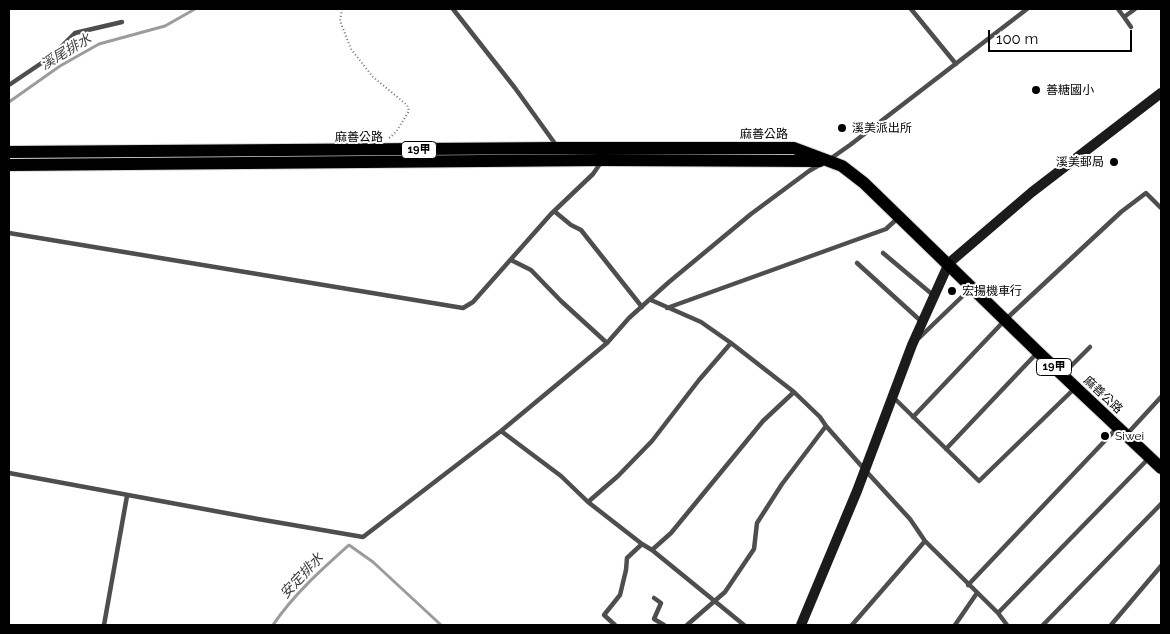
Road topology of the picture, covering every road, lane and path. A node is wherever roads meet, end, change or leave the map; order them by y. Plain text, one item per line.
1 (342, 9) edge
2 (453, 9) edge
3 (911, 9) edge
4 (1027, 9) edge
5 (1118, 9) edge
6 (1134, 9) edge
7 (1124, 16) junction
8 (122, 22) dead end
9 (1131, 27) dead end
10 (956, 64) junction
11 (9, 85) edge
12 (1161, 93) edge
13 (388, 138) dead end
14 (557, 148) junction
15 (9, 152) edge
16 (24, 152) junction
17 (603, 154) junction
18 (828, 161) junction
19 (9, 163) edge
20 (1161, 208) edge
21 (554, 212) junction
22 (899, 216) junction
23 (9, 233) edge
24 (883, 253) dead end
25 (511, 260) junction
26 (857, 263) dead end
27 (949, 264) junction
28 (971, 288) junction
29 (934, 296) junction
30 (651, 300) junction
31 (642, 307) junction
32 (667, 308) junction
33 (1005, 320) junction
34 (922, 322) junction
35 (732, 343) junction
36 (607, 344) junction
37 (912, 345) junction
38 (1090, 347) dead end
39 (1038, 352) junction
40 (1062, 375) junction
41 (1075, 387) junction
42 (794, 392) junction
43 (892, 396) junction
44 (1161, 397) edge
45 (913, 417) junction
46 (826, 426) junction
47 (501, 431) junction
48 (1122, 431) junction
49 (946, 449) junction
50 (1150, 457) junction
51 (1161, 468) edge
52 (865, 470) junction
53 (9, 473) edge
54 (128, 496) junction
55 (588, 502) junction
56 (1161, 504) edge
57 (925, 541) junction
58 (642, 544) junction
59 (652, 550) junction
60 (1161, 566) edge
61 (968, 585) junction
62 (977, 593) junction
63 (654, 598) dead end
64 (716, 602) junction
65 (998, 613) junction
66 (104, 625) edge
67 (615, 625) edge
68 (664, 625) edge
69 (687, 625) edge
70 (744, 625) edge
71 (801, 625) edge
72 (852, 625) edge
73 (955, 625) edge
74 (1007, 625) edge
75 (1043, 625) edge
76 (1111, 625) edge

1 - 13 path
2 - 14 lane
3 - 10 lane
4 - 10 lane
5 - 7 lane
6 - 7 lane
7 - 9 lane
8 - 11 lane
10 - 18 lane
12 - 27 street
14 - 16 main road, 麻善公路 / 19甲
14 - 17 main road, 麻善公路 / 19甲
15 - 16 main road, 麻善公路 / 19甲
16 - 19 lane
17 - 18 main road, 麻善公路 / 19甲
17 - 19 main road, 麻善公路 / 19甲
17 - 21 lane
18 - 22 main road, 麻善公路 / 19甲
18 - 30 lane
20 - 33 lane
21 - 25 lane
21 - 31 lane
22 - 27 main road, 麻善公路 / 19甲
22 - 32 lane
23 - 25 lane
24 - 29 lane
25 - 36 lane
26 - 34 lane
27 - 28 main road, 麻善公路 / 19甲
27 - 29 street
28 - 33 main road, 麻善公路 / 19甲
28 - 37 lane
29 - 34 street
30 - 31 lane
30 - 32 lane
31 - 36 lane
32 - 35 lane
33 - 39 main road, 麻善公路 / 19甲
33 - 45 lane
34 - 37 street
35 - 42 lane
35 - 55 lane
36 - 47 lane
37 - 43 street
38 - 40 lane
39 - 40 main road, 麻善公路 / 19甲
39 - 49 lane
40 - 41 main road, 麻善公路 / 19甲
41 - 48 main road, 麻善公路 / 19甲
41 - 49 lane
42 - 46 lane
42 - 59 lane
43 - 45 lane
43 - 52 street
44 - 48 lane
45 - 49 lane
46 - 52 lane
46 - 64 lane
47 - 54 lane
47 - 55 lane
48 - 50 main road, 麻善公路 / 19甲
48 - 61 lane
50 - 51 main road, 麻善公路 / 19甲
50 - 65 lane
52 - 57 lane
52 - 71 street
53 - 54 lane
54 - 66 lane
55 - 58 lane
56 - 75 lane
57 - 61 lane
57 - 72 lane
58 - 59 lane
58 - 67 lane
59 - 64 lane
60 - 76 lane
61 - 62 lane
62 - 65 lane
62 - 73 lane
63 - 68 lane
64 - 69 lane
64 - 70 lane
65 - 74 lane

